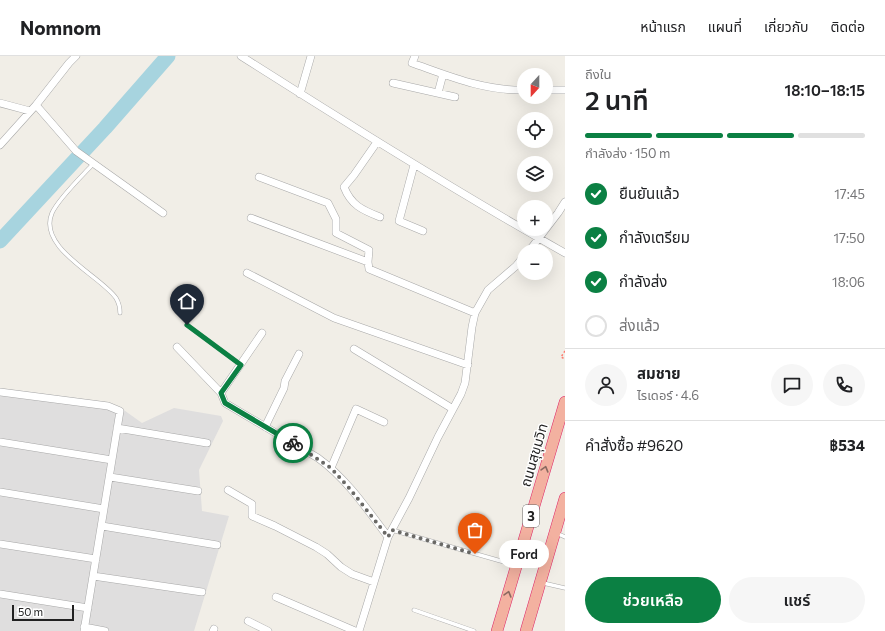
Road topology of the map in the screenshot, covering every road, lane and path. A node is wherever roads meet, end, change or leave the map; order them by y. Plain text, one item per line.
1 (76, 56) edge
2 (241, 56) edge
3 (311, 56) edge
4 (415, 56) edge
5 (443, 74) junction
6 (393, 83) dead end
7 (517, 90) edge
8 (553, 90) edge
9 (565, 90) edge
10 (438, 93) junction
11 (300, 94) junction
12 (455, 97) dead end
13 (0, 103) edge
14 (36, 106) junction
15 (30, 111) junction
16 (377, 142) junction
17 (0, 144) edge
18 (94, 164) junction
19 (414, 165) junction
20 (258, 177) dead end
21 (565, 202) edge
22 (163, 213) dead end
23 (380, 217) dead end
24 (251, 218) dead end
25 (423, 231) dead end
26 (540, 238) junction
27 (535, 244) edge
28 (565, 252) edge
29 (368, 262) junction
30 (517, 265) edge
31 (247, 273) dead end
32 (120, 313) dead end
33 (475, 313) junction
34 (187, 325) dead end
35 (262, 333) dead end
36 (177, 347) dead end
37 (354, 349) dead end
38 (565, 351) edge
39 (299, 354) dead end
40 (565, 358) edge
41 (241, 365) junction
42 (468, 365) junction
43 (0, 392) edge
44 (221, 393) junction
45 (565, 402) edge
46 (453, 409) junction
47 (384, 422) dead end
48 (265, 427) junction
49 (117, 428) junction
50 (0, 442) edge
51 (207, 443) dead end
52 (112, 460) junction
53 (331, 468) junction
54 (110, 477) junction
55 (228, 490) dead end
56 (198, 491) dead end
57 (0, 492) edge
58 (564, 505) edge
59 (104, 509) junction
60 (102, 526) junction
61 (392, 530) junction
62 (560, 534) edge
63 (388, 537) junction
64 (0, 544) edge
65 (217, 545) dead end
66 (96, 559) junction
67 (516, 566) junction
68 (93, 576) junction
69 (374, 582) junction
70 (540, 583) junction
71 (565, 588) edge
72 (202, 592) dead end
73 (0, 594) edge
74 (276, 597) dead end
75 (88, 608) junction
76 (414, 610) dead end
77 (248, 621) dead end
78 (84, 629) edge
79 (105, 631) edge
80 (268, 631) edge
81 (354, 631) edge
82 (359, 631) edge
83 (474, 631) edge
84 (497, 631) edge
85 (526, 631) edge

1 - 14 street
2 - 11 street
3 - 11 street
4 - 5 street
5 - 7 street
5 - 10 street
6 - 10 street
8 - 9 street
10 - 12 street
11 - 16 street
13 - 15 street
14 - 15 street
14 - 18 street
15 - 17 street
16 - 19 street
16 - 23 street
18 - 22 street
18 - 32 lane
19 - 25 street
19 - 26 street
20 - 29 street
21 - 26 street
24 - 29 street
26 - 27 street
26 - 28 street
29 - 33 street
30 - 33 street
31 - 42 street
33 - 42 street
34 - 41 lane
35 - 41 street
36 - 44 street
37 - 46 street
38 - 40 path
39 - 48 street
41 - 44 street
42 - 46 street
43 - 49 street
44 - 48 street
67 -> 45 highway, ถนนสุขุมวิท / 3
46 - 61 street
47 - 53 street
48 - 53 street
49 - 51 street
49 - 52 street
50 - 52 street
52 - 54 street
53 - 63 street
54 - 56 street
54 - 59 street
55 - 69 street
57 - 59 street
58 - 62 highway, 3
59 - 60 street
60 - 65 street
60 - 66 street
61 - 63 street
61 - 67 lane
62 - 70 highway, 3
63 - 69 street
64 - 66 street
66 - 68 street
84 -> 67 highway, ถนนสุขุมวิท / 3
68 - 72 street
68 - 75 street
69 - 82 street
70 - 71 lane
70 - 85 highway, 3
73 - 75 street
74 - 81 street
75 - 78 street
76 - 83 lane
77 - 80 street
78 - 79 street

